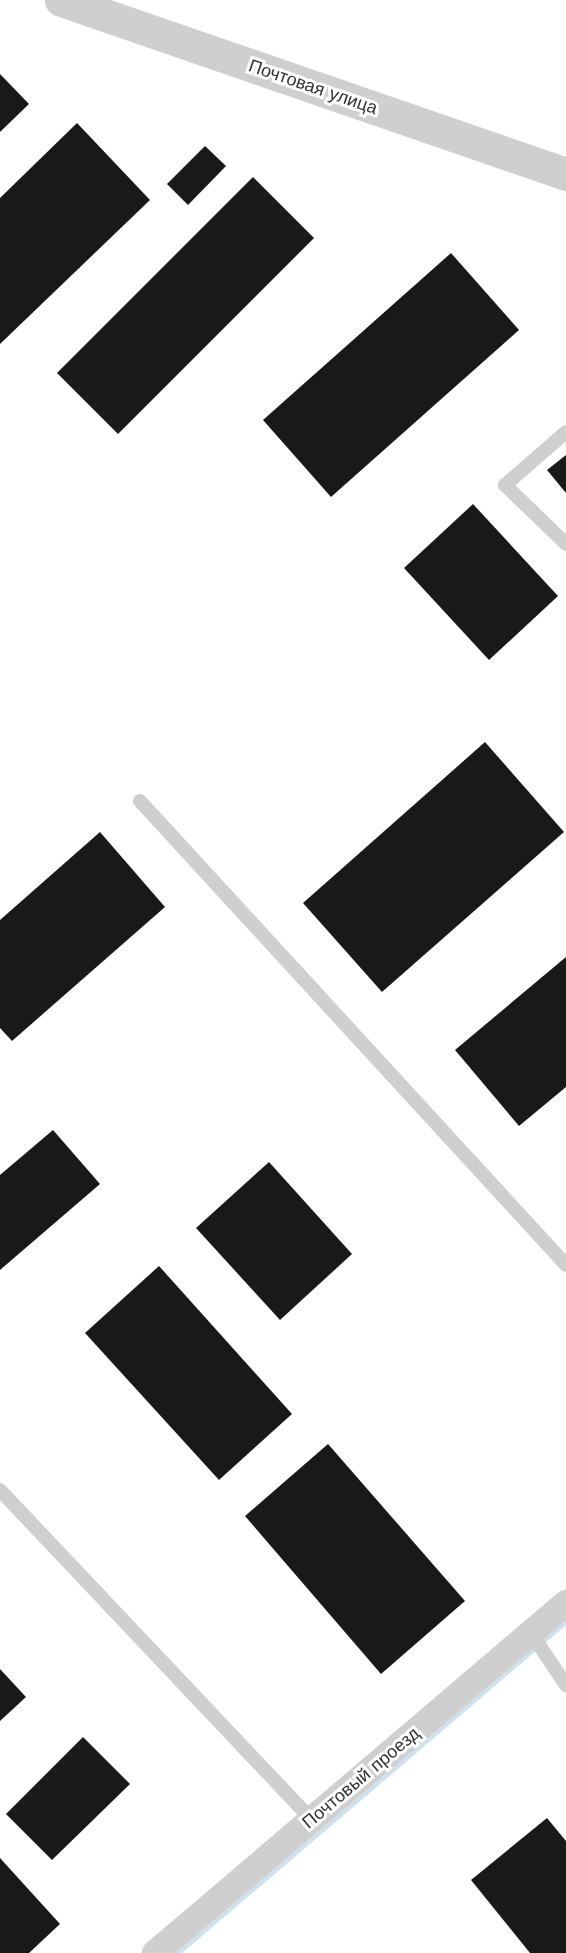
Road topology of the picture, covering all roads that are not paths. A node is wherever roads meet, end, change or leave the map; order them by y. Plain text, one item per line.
1 (61, 0) edge
2 (566, 174) edge
3 (566, 432) edge
4 (566, 544) edge
5 (140, 801) dead end
6 (566, 1264) edge
7 (0, 1490) edge
8 (566, 1603) edge
9 (531, 1633) junction
10 (566, 1685) edge
11 (312, 1820) junction
12 (155, 1953) edge

1 - 2 street, Почтовая улица
3 - 4 lane
5 - 6 lane
7 - 11 lane
8 - 9 street, Почтовый проезд
9 - 10 lane
9 - 11 street, Почтовый проезд
11 - 12 street, Почтовый проезд

